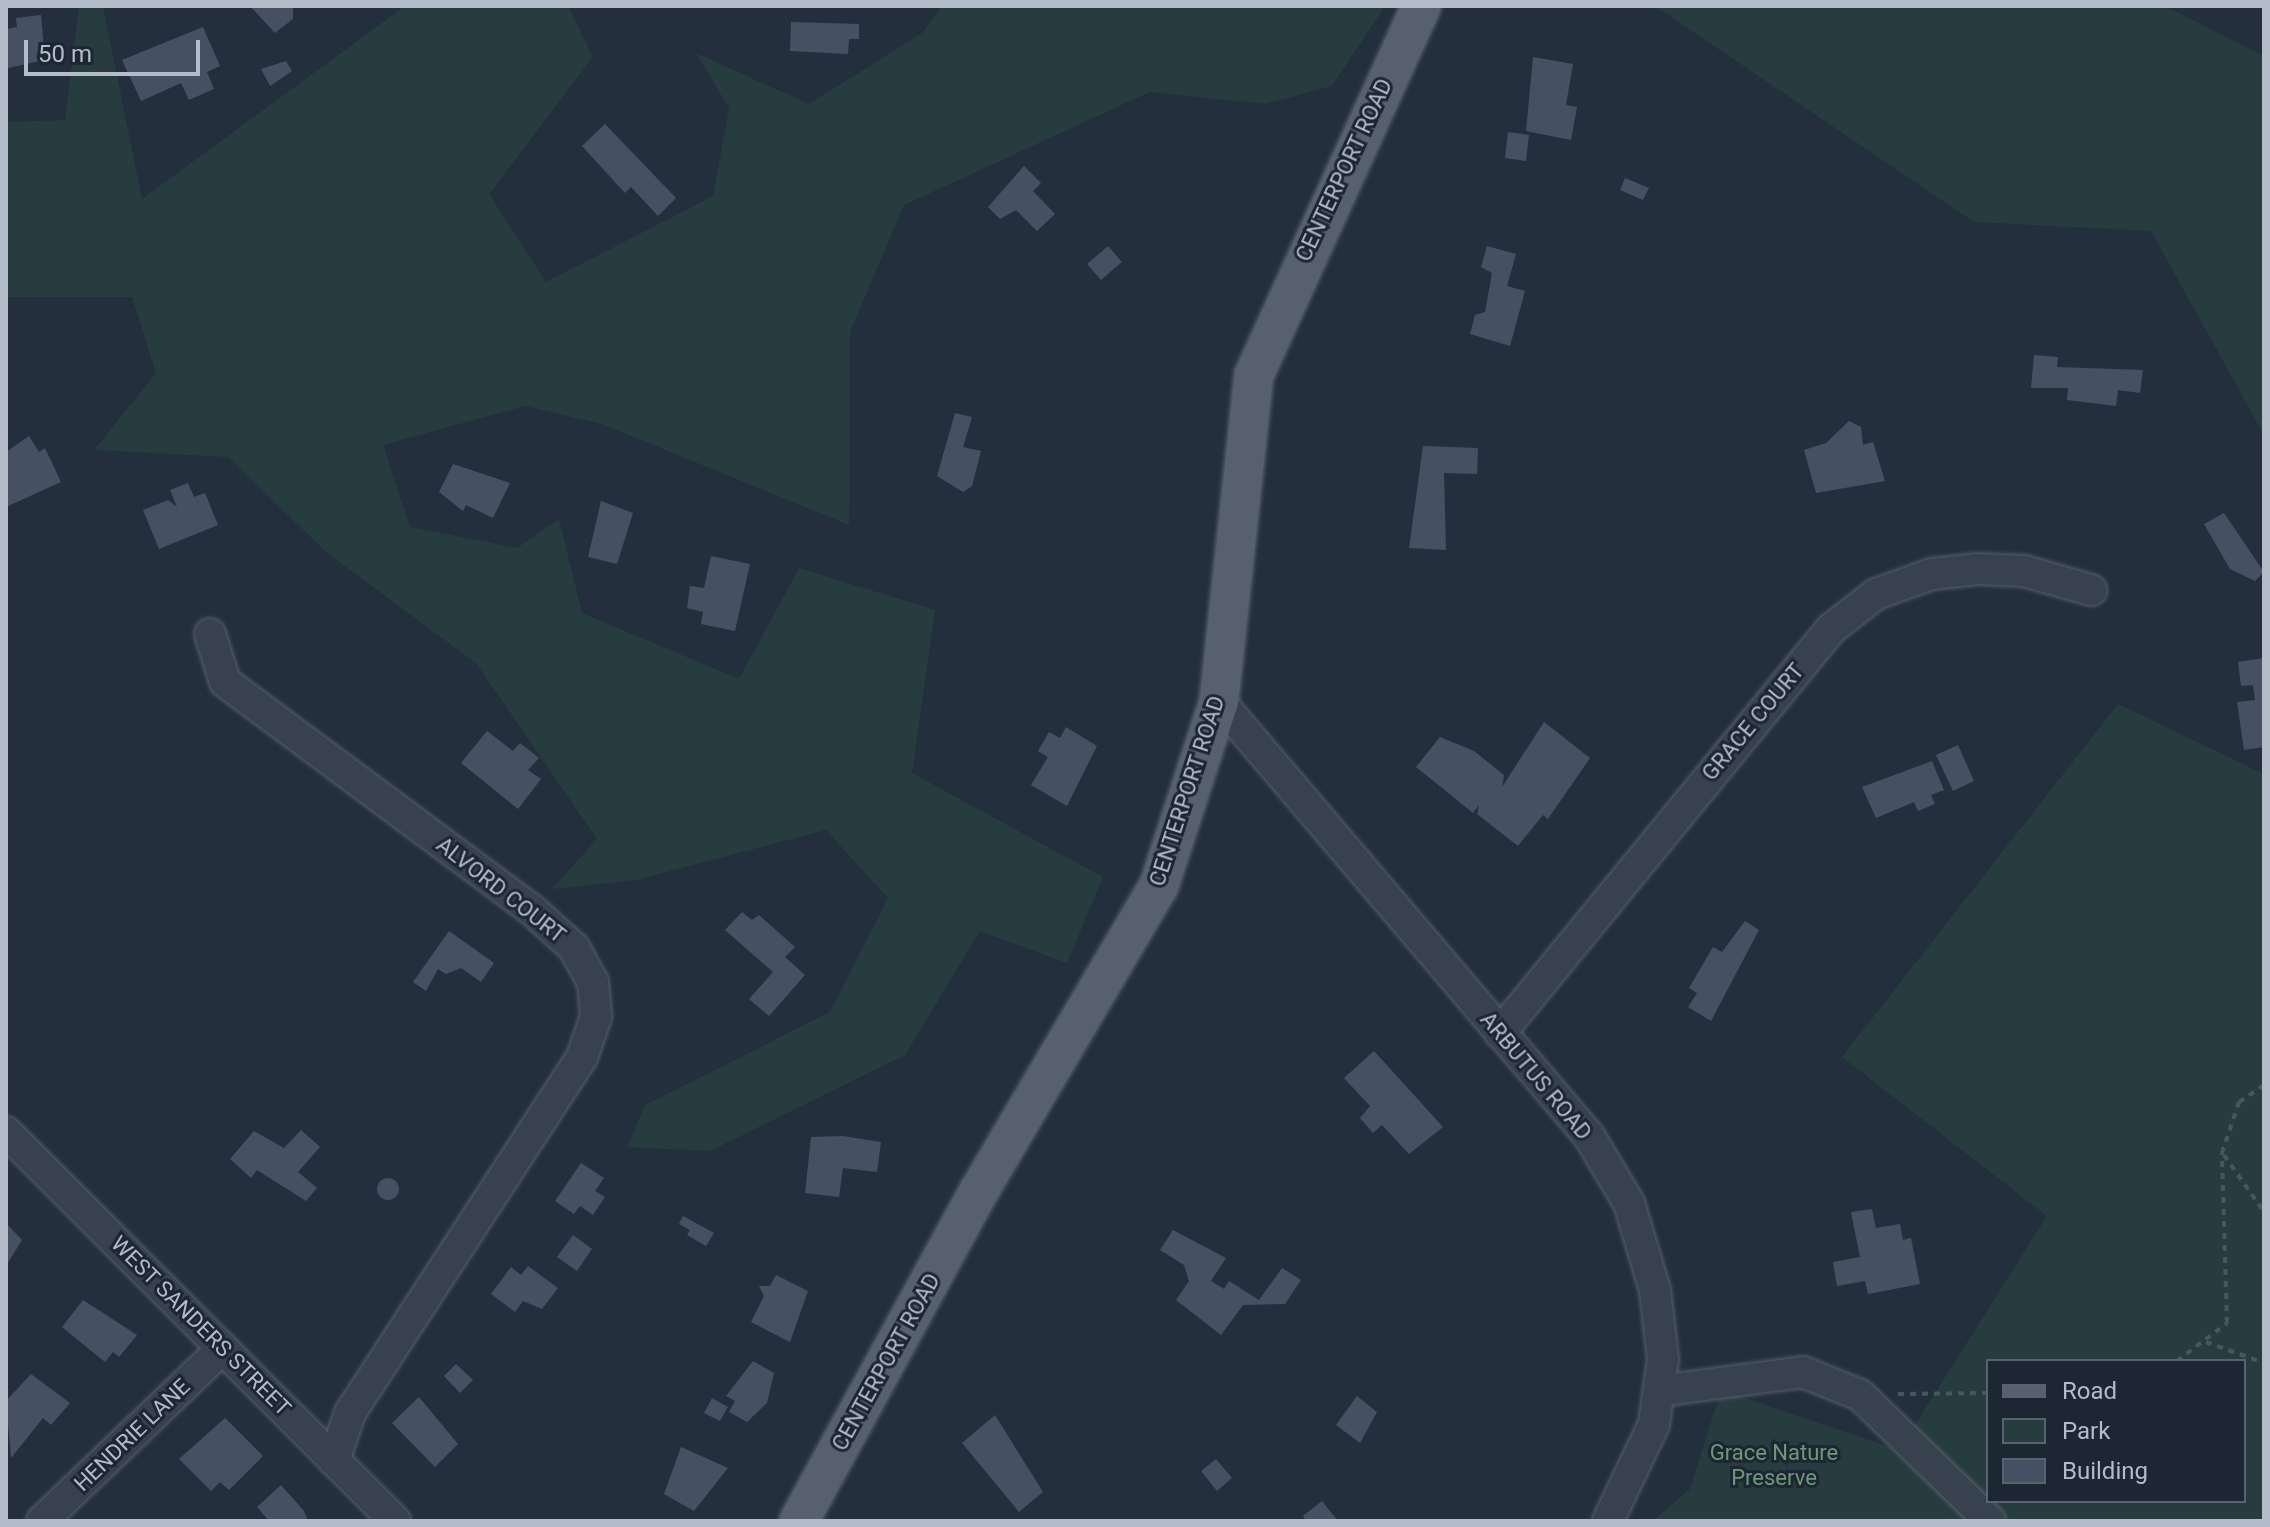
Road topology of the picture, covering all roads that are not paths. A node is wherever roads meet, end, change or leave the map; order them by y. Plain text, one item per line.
1 (1421, 6) edge
2 (2091, 590) dead end
3 (210, 634) dead end
4 (1219, 701) junction
5 (1500, 1033) junction
6 (6, 1132) edge
7 (223, 1348) junction
8 (1659, 1391) junction
9 (334, 1460) junction
10 (42, 1521) edge
11 (395, 1521) edge
12 (799, 1521) edge
13 (1608, 1521) edge
14 (1990, 1521) edge

1 - 4 main road, CENTERPORT ROAD
2 - 5 street, GRACE COURT
3 - 9 street, ALVORD COURT
4 - 5 street, ARBUTUS ROAD
4 - 12 main road, CENTERPORT ROAD
5 - 8 street, ARBUTUS ROAD
6 - 7 street, WEST SANDERS STREET
7 - 9 street, WEST SANDERS STREET
7 - 10 street, HENDRIE LANE
8 - 13 street, ARBUTUS ROAD
8 - 14 street
9 - 11 street, WEST SANDERS STREET

